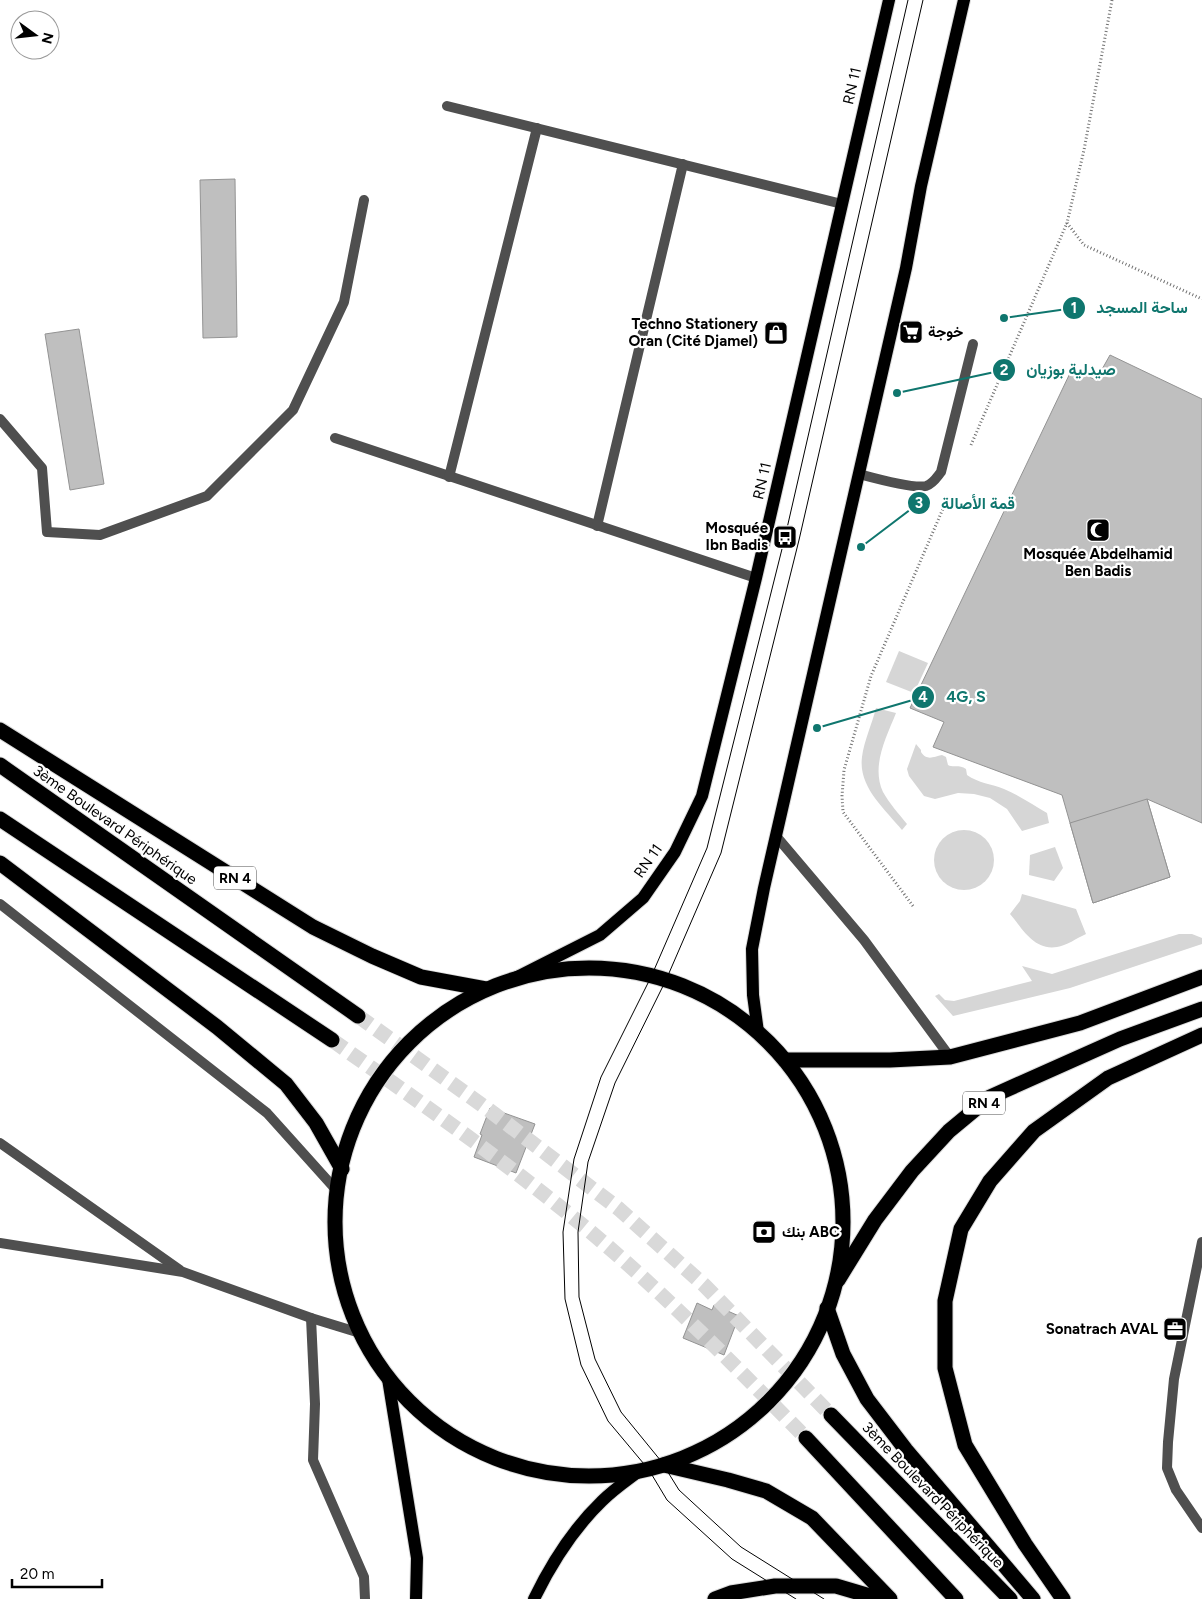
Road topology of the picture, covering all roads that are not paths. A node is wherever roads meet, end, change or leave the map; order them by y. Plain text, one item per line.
1 (889, 0) edge
2 (964, 0) edge
3 (447, 106) dead end
4 (537, 128) junction
5 (683, 164) junction
6 (364, 200) dead end
7 (842, 204) junction
8 (973, 344) dead end
9 (0, 419) edge
10 (336, 438) dead end
11 (859, 474) junction
12 (449, 477) junction
13 (596, 526) junction
14 (756, 578) junction
15 (0, 730) edge
16 (0, 766) edge
17 (0, 819) edge
18 (776, 836) junction
19 (0, 863) edge
20 (0, 904) edge
21 (518, 977) junction
22 (1202, 977) edge
23 (486, 989) junction
24 (1202, 1009) edge
25 (358, 1016) tunnel mouth
26 (758, 1032) junction
27 (1202, 1035) edge
28 (332, 1040) tunnel mouth
29 (950, 1057) junction
30 (785, 1060) junction
31 (0, 1143) edge
32 (342, 1169) junction
33 (338, 1192) junction
34 (1202, 1242) edge
35 (0, 1243) edge
36 (183, 1272) junction
37 (834, 1285) junction
38 (827, 1308) junction
39 (311, 1318) junction
40 (360, 1333) junction
41 (388, 1379) junction
42 (831, 1415) tunnel mouth
43 (806, 1438) tunnel mouth
44 (664, 1465) junction
45 (638, 1472) junction
46 (1202, 1528) edge
47 (365, 1599) edge
48 (416, 1599) edge
49 (534, 1599) edge
50 (715, 1599) edge
51 (880, 1599) edge
52 (890, 1599) edge
53 (956, 1599) edge
54 (1010, 1599) edge
55 (1033, 1599) edge
56 (1063, 1599) edge

1 - 7 main road, RN 11
2 - 11 main road
3 - 4 street
4 - 5 street
4 - 12 street
5 - 7 street
5 - 13 street
6 - 9 street
7 - 14 main road, RN 11
8 - 11 street
10 - 12 street
11 - 18 main road
12 - 13 street
13 - 14 street
14 - 21 main road, RN 11
15 - 23 highway, RN 4
16 - 25 highway, 3ème Boulevard Périphérique / RN 4
17 - 28 highway
18 - 26 main road
18 - 29 street
19 - 32 highway
20 - 33 street
21 - 23 highway
21 - 26 highway
22 - 29 highway
23 - 32 highway
24 - 37 highway, RN 4
26 - 30 highway
27 - 56 highway
29 - 30 highway
30 - 37 highway
31 - 36 street
32 - 33 highway
33 - 40 highway
34 - 46 street
35 - 36 street
36 - 39 street
37 - 38 highway
38 - 44 highway
38 - 55 highway
39 - 40 street
39 - 47 street
40 - 41 highway
41 - 45 highway
41 - 48 main road
42 - 54 highway, 3ème Boulevard Périphérique
43 - 53 highway
44 - 45 highway
44 - 52 highway
45 - 49 main road
50 - 51 highway

